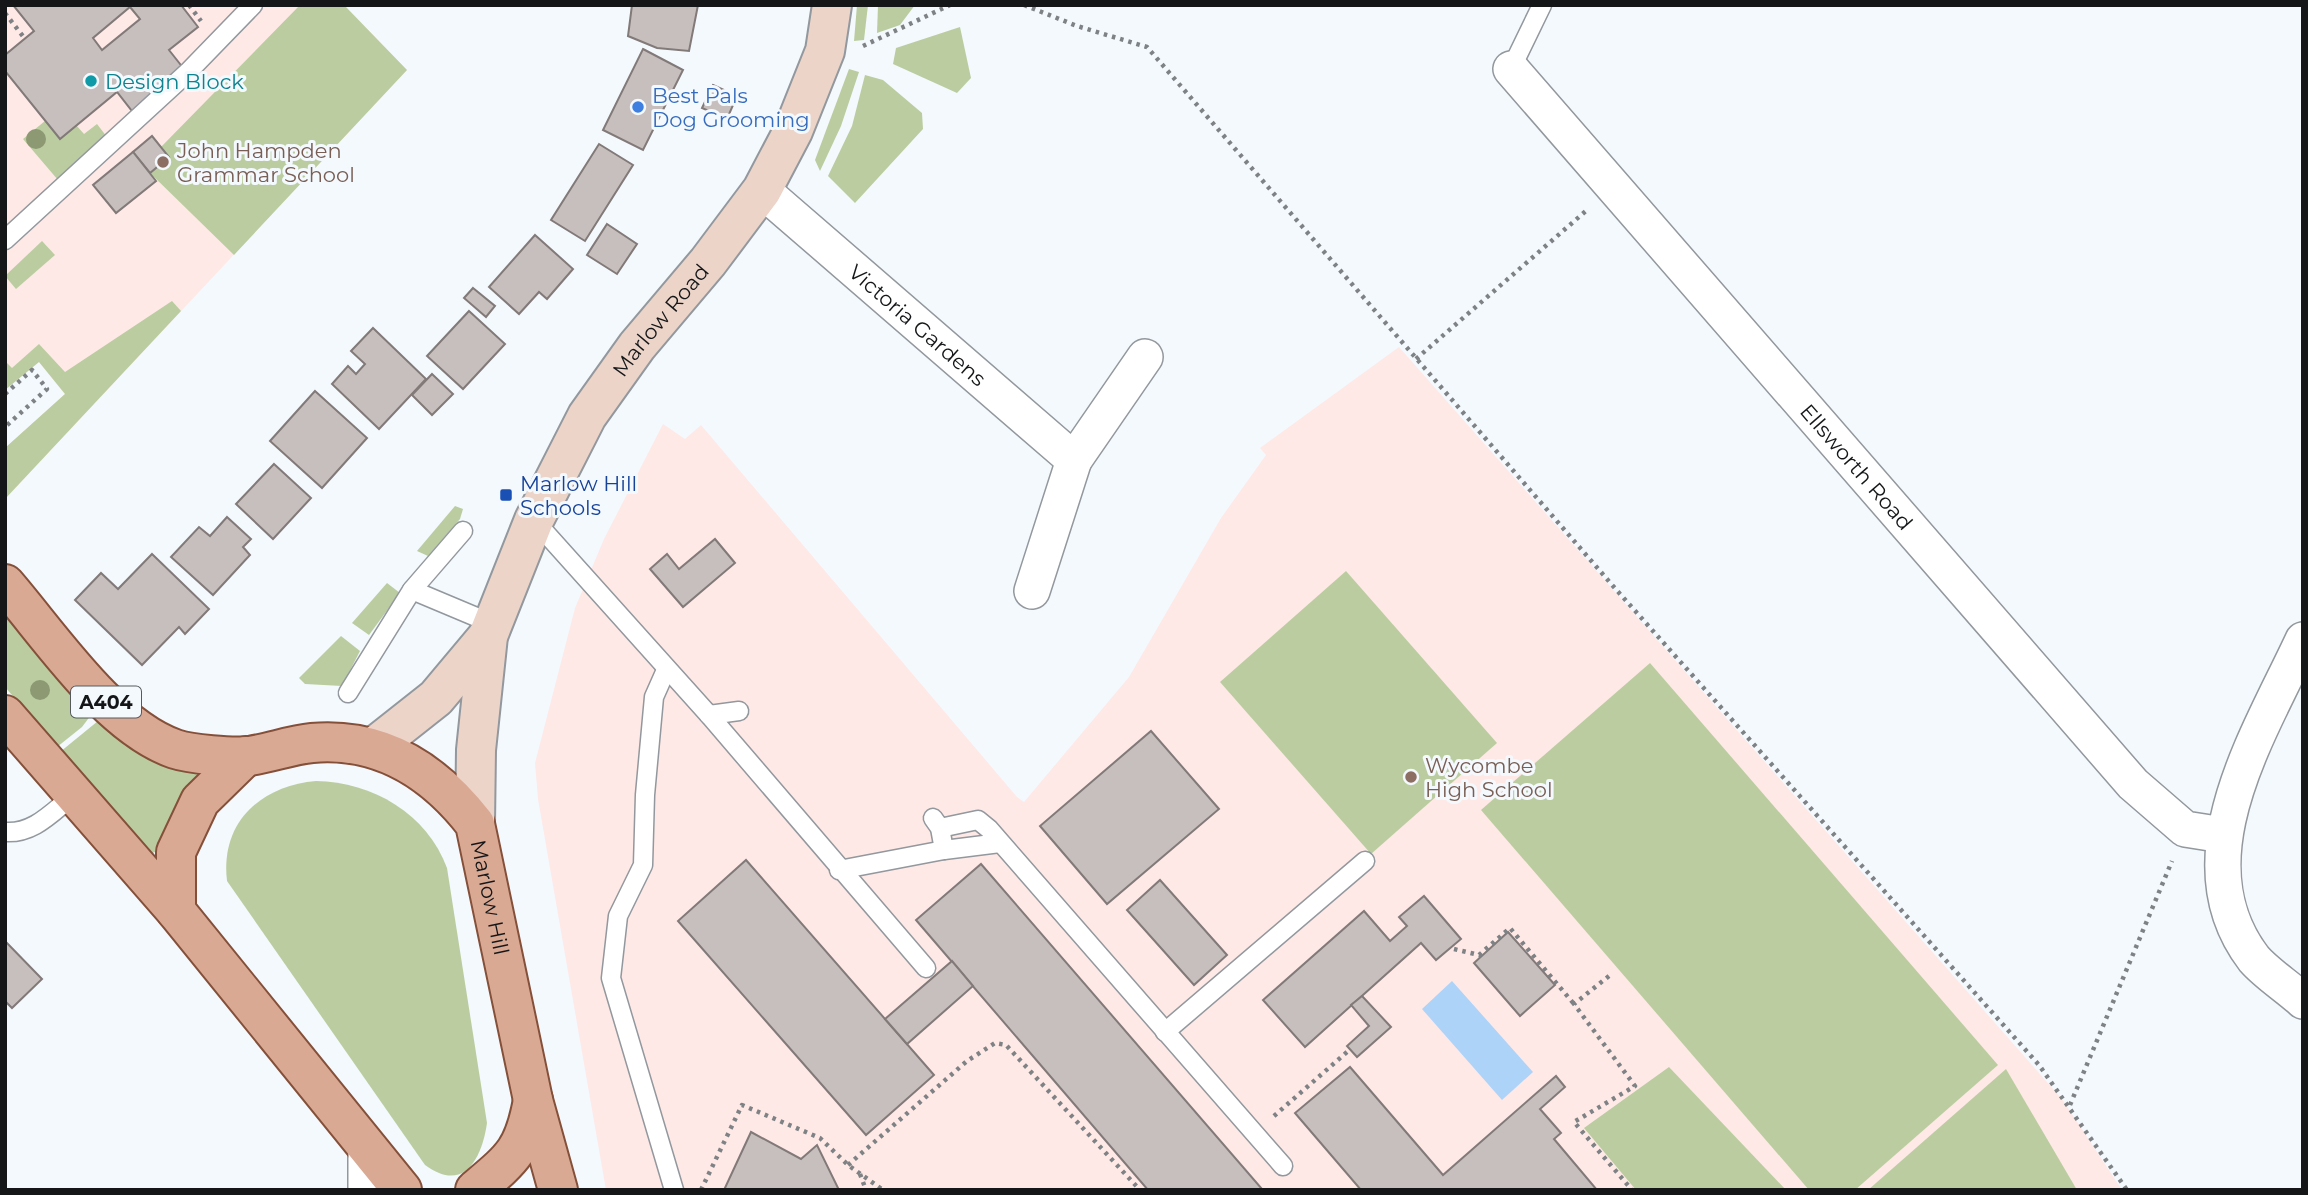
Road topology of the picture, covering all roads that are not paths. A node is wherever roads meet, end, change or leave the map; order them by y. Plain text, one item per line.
1 (253, 5) edge
2 (832, 5) edge
3 (1542, 5) edge
4 (1511, 69) joint
5 (762, 190) junction
6 (5, 240) edge
7 (1145, 356) dead end
8 (1074, 460) junction
9 (534, 520) junction
10 (463, 531) dead end
11 (5, 584) edge
12 (412, 590) junction
13 (1032, 591) dead end
14 (490, 630) junction
15 (2303, 640) edge
16 (666, 670) junction
17 (348, 693) dead end
18 (739, 711) dead end
19 (5, 715) edge
20 (709, 715) junction
21 (374, 747) junction
22 (246, 757) junction
23 (74, 794) junction
24 (475, 824) junction
25 (5, 832) edge
26 (2223, 835) junction
27 (1000, 843) junction
28 (944, 850) junction
29 (1365, 861) dead end
30 (839, 870) junction
31 (176, 911) junction
32 (926, 968) dead end
33 (2303, 1001) edge
34 (1165, 1032) junction
35 (533, 1100) junction
36 (366, 1144) junction
37 (1283, 1166) dead end
38 (366, 1190) edge
39 (402, 1190) edge
40 (475, 1190) edge
41 (558, 1190) edge
42 (674, 1190) edge

1 - 6 lane
2 - 5 street, Marlow Road
3 - 4 lane
4 - 26 street, Ellsworth Road
5 - 8 street, Victoria Gardens
5 - 9 street, Marlow Road
7 - 8 street
8 - 13 street
9 - 14 street, Marlow Road
9 - 16 lane
10 - 12 lane
11 - 22 main road, Marlow Hill / A404
12 - 14 lane
12 - 17 lane
14 - 21 street, Marlow Road
14 - 24 street, Marlow Road
15 - 26 street
16 - 20 lane
16 - 42 lane
18 - 20 lane
19 - 23 main road
20 - 30 lane
21 - 22 main road, Marlow Hill
21 - 24 main road, Marlow Hill
22 - 31 main road
23 - 25 lane
23 - 31 main road
24 - 35 main road, Marlow Hill
26 - 33 street
27 - 28 lane
27 - 28 lane
27 - 34 lane
28 - 30 lane
29 - 34 lane
30 - 32 lane
31 - 36 main road
34 - 37 lane
35 - 40 main road, Marlow Hill
35 - 41 main road, Marlow Hill
36 - 38 street
36 - 39 main road

